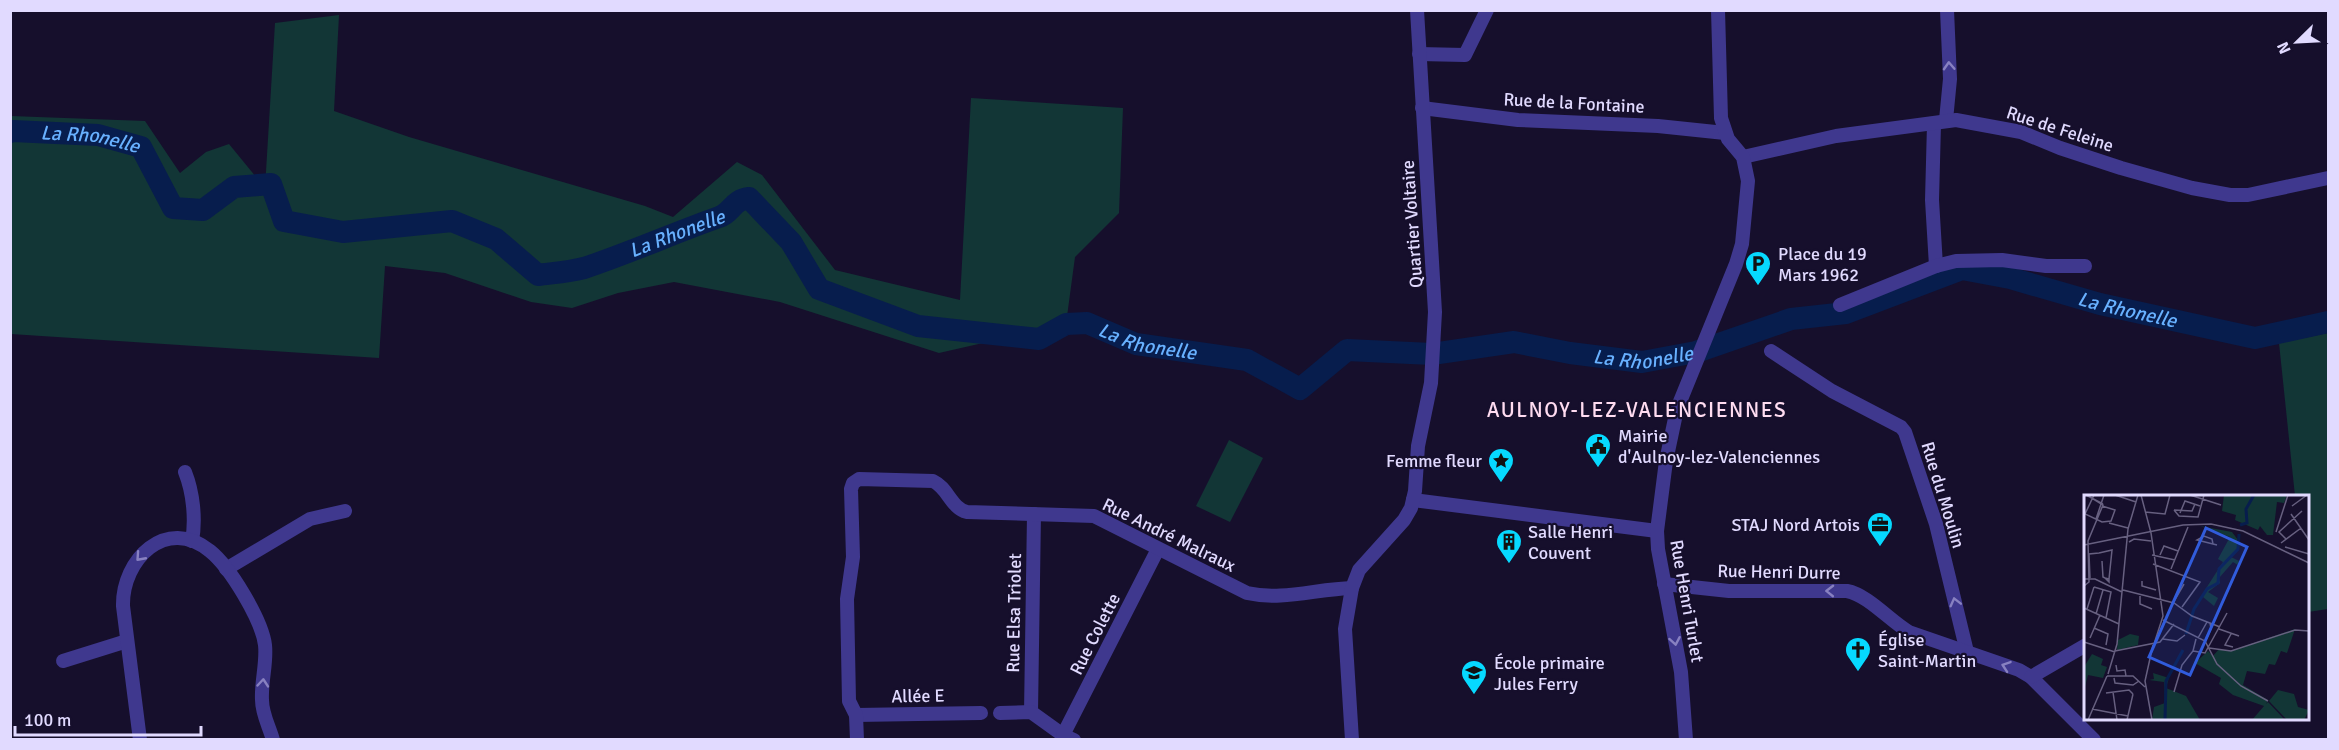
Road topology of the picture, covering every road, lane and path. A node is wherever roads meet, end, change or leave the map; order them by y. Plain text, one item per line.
1 (1418, 10) edge
2 (1487, 10) edge
3 (1718, 10) edge
4 (1947, 10) edge
5 (1419, 54) junction
6 (1422, 108) junction
7 (1940, 122) junction
8 (1725, 133) junction
9 (1743, 157) junction
10 (2328, 178) edge
11 (1936, 266) junction
12 (2085, 266) dead end
13 (1840, 305) dead end
14 (1771, 351) dead end
15 (185, 472) dead end
16 (1413, 500) junction
17 (345, 511) dead end
18 (1034, 514) junction
19 (1657, 531) junction
20 (192, 541) junction
21 (1158, 549) junction
22 (226, 569) junction
23 (1664, 584) junction
24 (1352, 588) junction
25 (127, 641) junction
26 (2084, 646) edge
27 (1967, 652) junction
28 (63, 661) dead end
29 (2031, 677) junction
30 (1031, 712) junction
31 (981, 713) dead end
32 (1000, 713) dead end
33 (856, 715) junction
34 (1068, 737) edge
35 (140, 740) edge
36 (273, 740) edge
37 (857, 740) edge
38 (1352, 740) edge
39 (1686, 740) edge
40 (2094, 740) edge

1 - 5 street, Quartier Voltaire
2 - 5 street
3 - 8 street
7 -> 4 street
5 - 6 street, Quartier Voltaire
6 - 8 street, Rue de la Fontaine
6 - 16 street, Quartier Voltaire
7 - 9 street, Rue de Feleine
7 - 10 street, Rue de Feleine
7 - 11 street
8 - 9 street
9 - 19 street, Rue Henri Turlet
11 - 12 street
11 - 13 street
27 -> 14 street, Rue du Moulin
15 - 20 street
16 - 19 street
16 - 24 street
17 - 22 street
18 - 21 street, Rue André Malraux
18 - 30 street, Rue Elsa Triolet
18 - 33 street, Rue André Malraux
19 - 23 street, Rue Henri Turlet
20 - 22 street
20 -> 25 street
21 - 24 street, Rue André Malraux
21 - 34 street, Rue Colette
36 -> 22 street
27 -> 23 street, Rue Henri Durre
23 -> 39 street, Rue Henri Turlet
24 - 38 street
25 - 28 street
25 - 35 street
26 - 29 street
29 -> 27 street, Rue Henri Durre
29 - 40 street, Rue Henri Durre
30 - 32 street
30 - 34 street
31 - 33 street, Allée E
33 - 37 street

